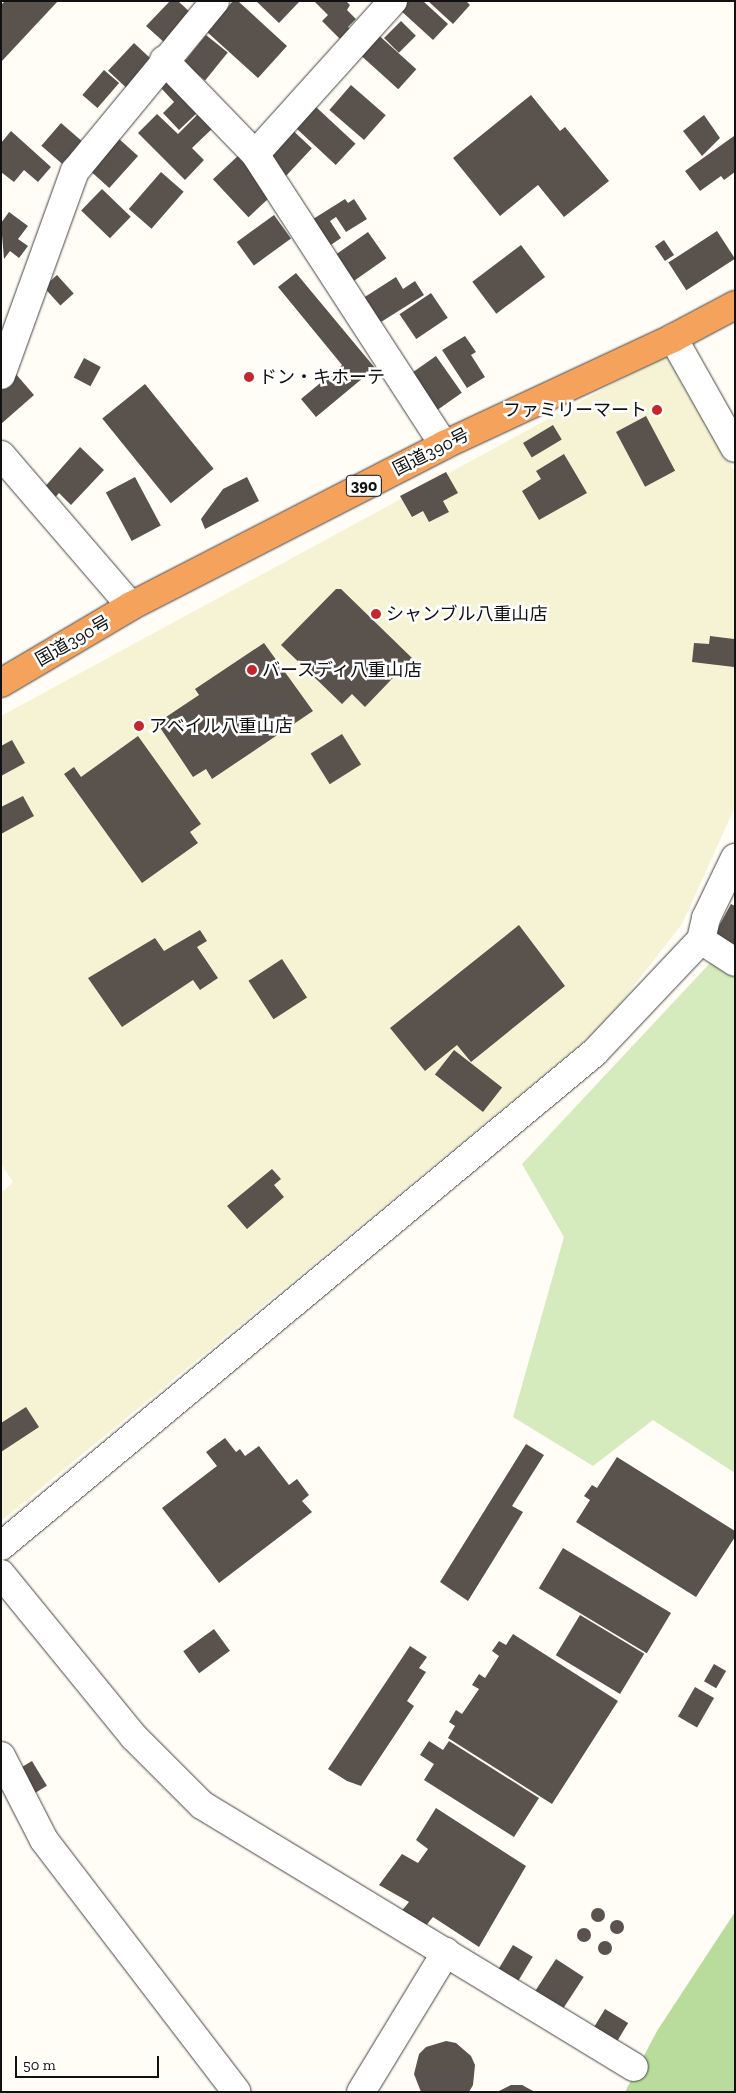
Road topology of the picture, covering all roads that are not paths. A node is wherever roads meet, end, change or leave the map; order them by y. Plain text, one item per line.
1 (214, 1) edge
2 (392, 1) edge
3 (164, 60) junction
4 (255, 154) junction
5 (735, 305) edge
6 (673, 338) junction
7 (1, 374) edge
8 (444, 445) junction
9 (735, 448) edge
10 (1, 455) edge
11 (132, 606) junction
12 (1, 683) edge
13 (735, 858) edge
14 (701, 940) junction
15 (735, 962) edge
16 (1, 1546) edge
17 (1, 1574) edge
18 (1, 1756) edge
19 (446, 1952) junction
20 (634, 2067) dead end
21 (237, 2092) edge
22 (361, 2092) edge

1 - 3 street
2 - 4 street
3 - 4 street
3 - 7 street
4 - 8 street
5 - 6 highway, 国道390号 / 390
6 - 8 highway, 国道390号 / 390
6 - 9 street
8 - 11 highway, 国道390号 / 390
10 - 11 street
11 - 12 highway, 国道390号 / 390
13 - 14 street
14 - 15 street
14 - 16 street
17 - 19 street
18 - 21 street
19 - 20 street
19 - 22 street

